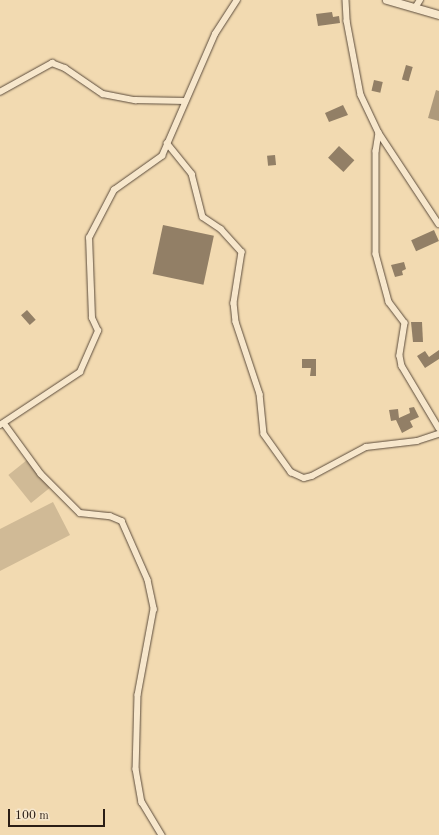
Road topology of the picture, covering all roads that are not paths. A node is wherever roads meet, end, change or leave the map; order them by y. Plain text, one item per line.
1 (237, 0) edge
2 (346, 0) edge
3 (387, 0) edge
4 (420, 0) edge
5 (416, 8) junction
6 (439, 15) edge
7 (0, 92) edge
8 (185, 101) junction
9 (379, 133) junction
10 (166, 143) junction
11 (439, 224) edge
12 (2, 424) edge
13 (439, 428) edge
14 (439, 434) edge
15 (162, 835) edge

1 - 8 street
2 - 9 street
3 - 5 main road
4 - 5 street
5 - 6 main road
7 - 8 street
8 - 10 street
9 - 11 street
9 - 13 street
10 - 12 street
10 - 14 street
12 - 15 street

